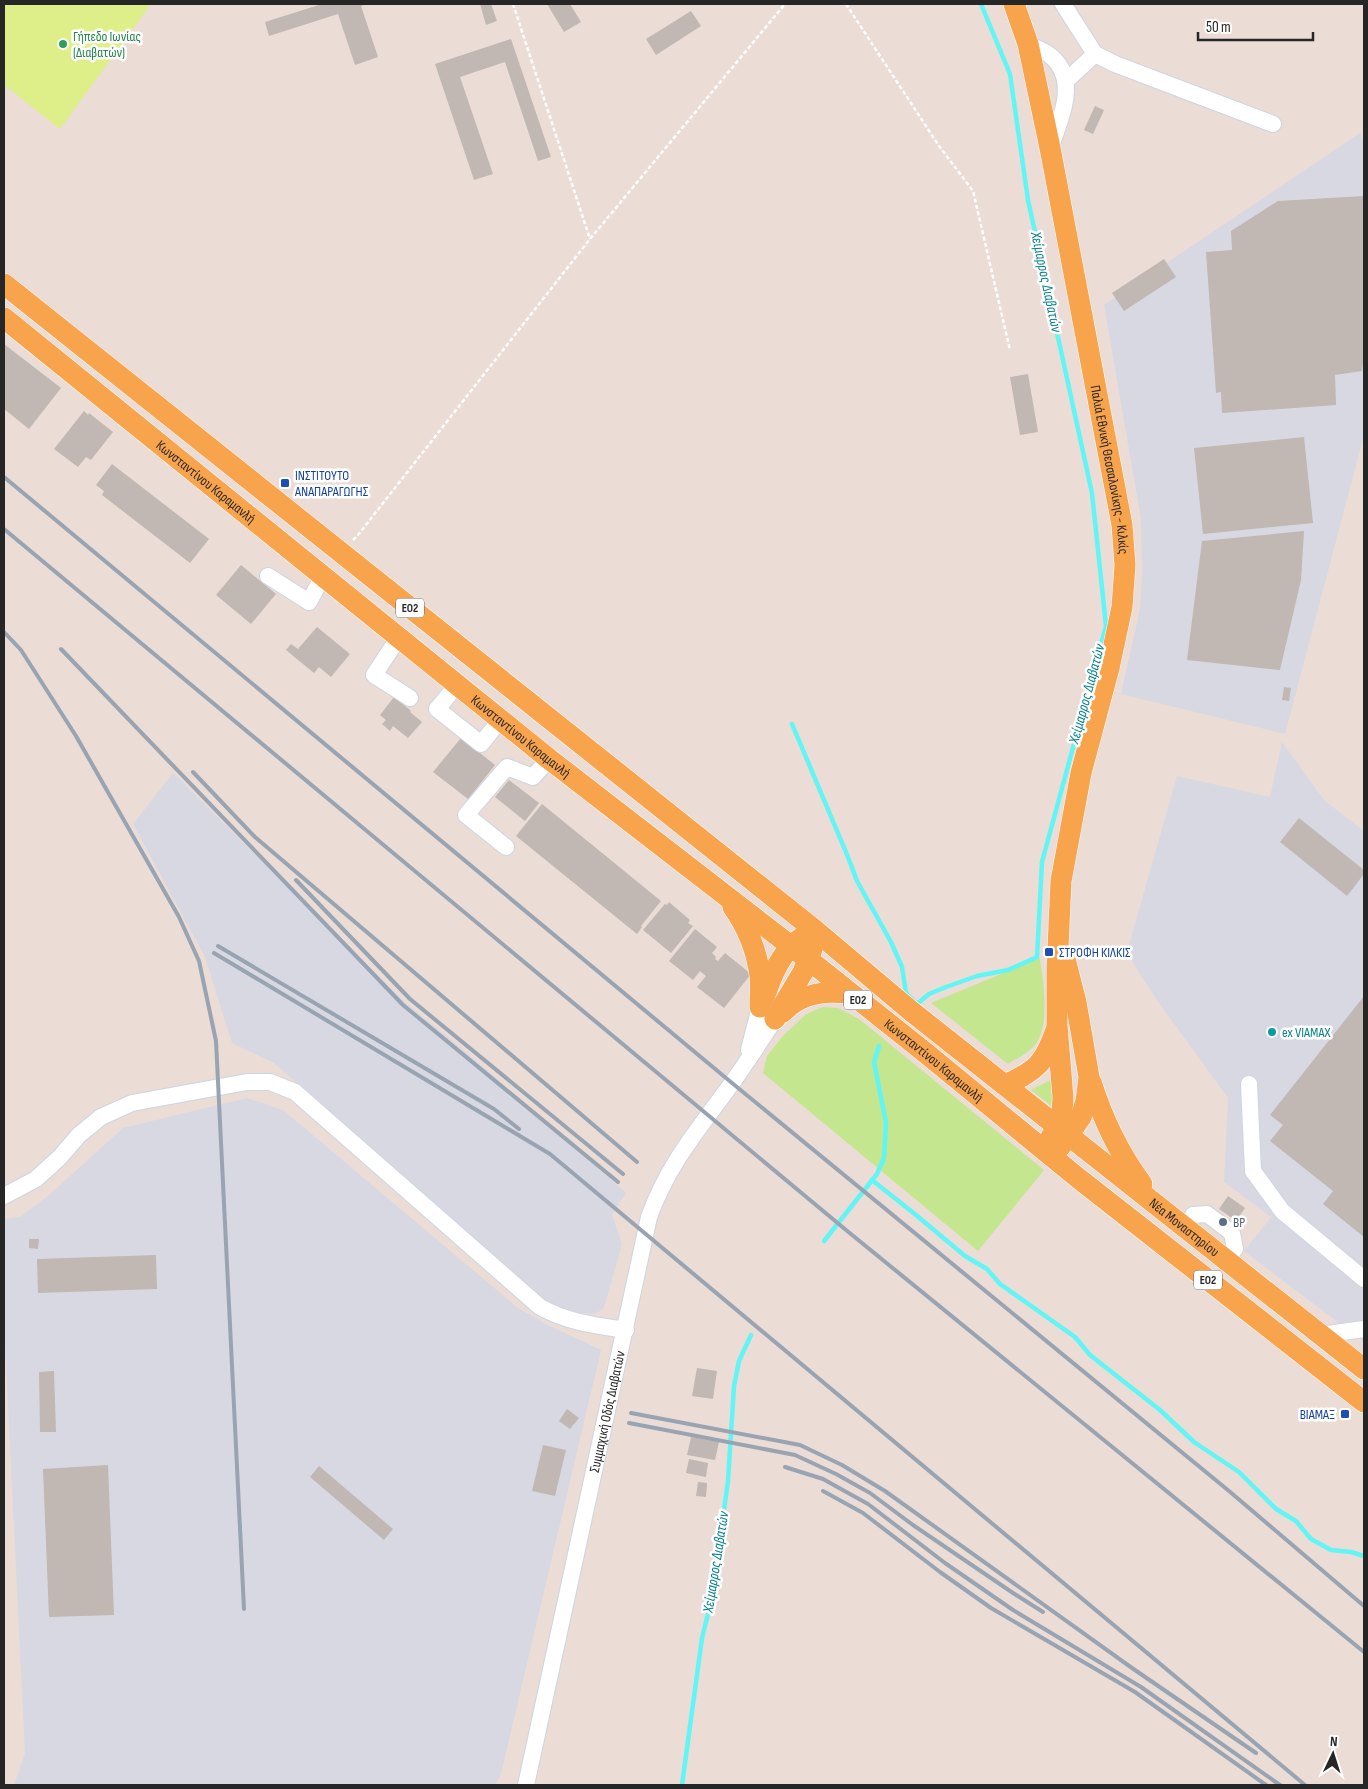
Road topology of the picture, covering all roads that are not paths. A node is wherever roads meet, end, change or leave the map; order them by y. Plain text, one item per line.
1 (1014, 4) edge
2 (1063, 4) edge
3 (1080, 4) edge
4 (1076, 23) junction
5 (1028, 44) junction
6 (1095, 54) junction
7 (1066, 82) junction
8 (1273, 124) dead end
9 (1050, 148) junction
10 (4, 284) edge
11 (4, 318) edge
12 (268, 576) dead end
13 (323, 576) junction
14 (399, 637) junction
15 (458, 684) junction
16 (410, 698) dead end
17 (501, 719) junction
18 (549, 759) junction
19 (506, 847) dead end
20 (724, 895) junction
21 (816, 932) junction
22 (1058, 938) junction
23 (790, 946) junction
24 (809, 960) junction
25 (851, 994) junction
26 (768, 1013) junction
27 (1057, 1025) junction
28 (1089, 1077) junction
29 (1249, 1084) dead end
30 (1005, 1085) junction
31 (1064, 1132) junction
32 (1047, 1153) junction
33 (4, 1196) edge
34 (1157, 1204) junction
35 (1193, 1215) dead end
36 (1235, 1249) dead end
37 (1364, 1279) edge
38 (1364, 1329) edge
39 (626, 1330) junction
40 (1320, 1335) junction
41 (1364, 1369) edge
42 (1364, 1402) edge
43 (526, 1785) edge

1 - 5 main road, Παλιά Εθνική Θεσσαλονίκης - Κιλκίς
2 - 4 street
3 - 4 street
4 - 6 street
5 - 7 street
5 - 9 main road, Παλιά Εθνική Θεσσαλονίκης - Κιλκίς
6 - 7 street
6 - 8 street
7 - 9 street
9 - 22 main road, Παλιά Εθνική Θεσσαλονίκης - Κιλκίς
10 - 21 main road, Κωνσταντίνου Καραμανλή / ΕΟ2
11 - 13 main road, Κωνσταντίνου Καραμανλή / ΕΟ2
12 - 13 street
13 - 14 main road, Κωνσταντίνου Καραμανλή / ΕΟ2
14 - 15 main road, Κωνσταντίνου Καραμανλή / ΕΟ2
14 - 16 street
15 - 17 main road, Κωνσταντίνου Καραμανλή / ΕΟ2
15 - 17 street
17 - 18 main road, Κωνσταντίνου Καραμανλή / ΕΟ2
18 - 19 street
18 - 20 main road, Κωνσταντίνου Καραμανλή / ΕΟ2
20 - 23 main road, Κωνσταντίνου Καραμανλή / ΕΟ2
20 - 26 main road
21 - 23 main road
21 - 24 main road
21 - 30 main road, Κωνσταντίνου Καραμανλή / ΕΟ2
22 - 27 main road, Παλιά Εθνική Θεσσαλονίκης - Κιλκίς
22 - 28 main road, Παλιά Εθνική Θεσσαλονίκης - Κιλκίς
23 - 24 main road, Κωνσταντίνου Καραμανλή / ΕΟ2
23 - 26 main road
24 - 25 main road, Κωνσταντίνου Καραμανλή / ΕΟ2
24 - 26 main road
25 - 26 main road
25 - 32 main road, Κωνσταντίνου Καραμανλή / ΕΟ2
26 - 39 street, Συμμαχική Οδός Διαβατών
27 - 30 main road
27 - 31 main road, Παλιά Εθνική Θεσσαλονίκης - Κιλκίς
28 - 31 main road, Παλιά Εθνική Θεσσαλονίκης - Κιλκίς
28 - 34 main road
29 - 37 street
30 - 31 main road, Νέα Μοναστηρίου / ΕΟ2
31 - 32 main road, Παλιά Εθνική Θεσσαλονίκης - Κιλκίς
31 - 34 main road, Νέα Μοναστηρίου / ΕΟ2
32 - 42 main road, Νέα Μοναστηρίου / ΕΟ2
33 - 39 street
34 - 40 main road, Νέα Μοναστηρίου / ΕΟ2
35 - 36 street
38 - 40 street
39 - 43 street, Συμμαχική Οδός Διαβατών
40 - 41 main road, Νέα Μοναστηρίου / ΕΟ2

